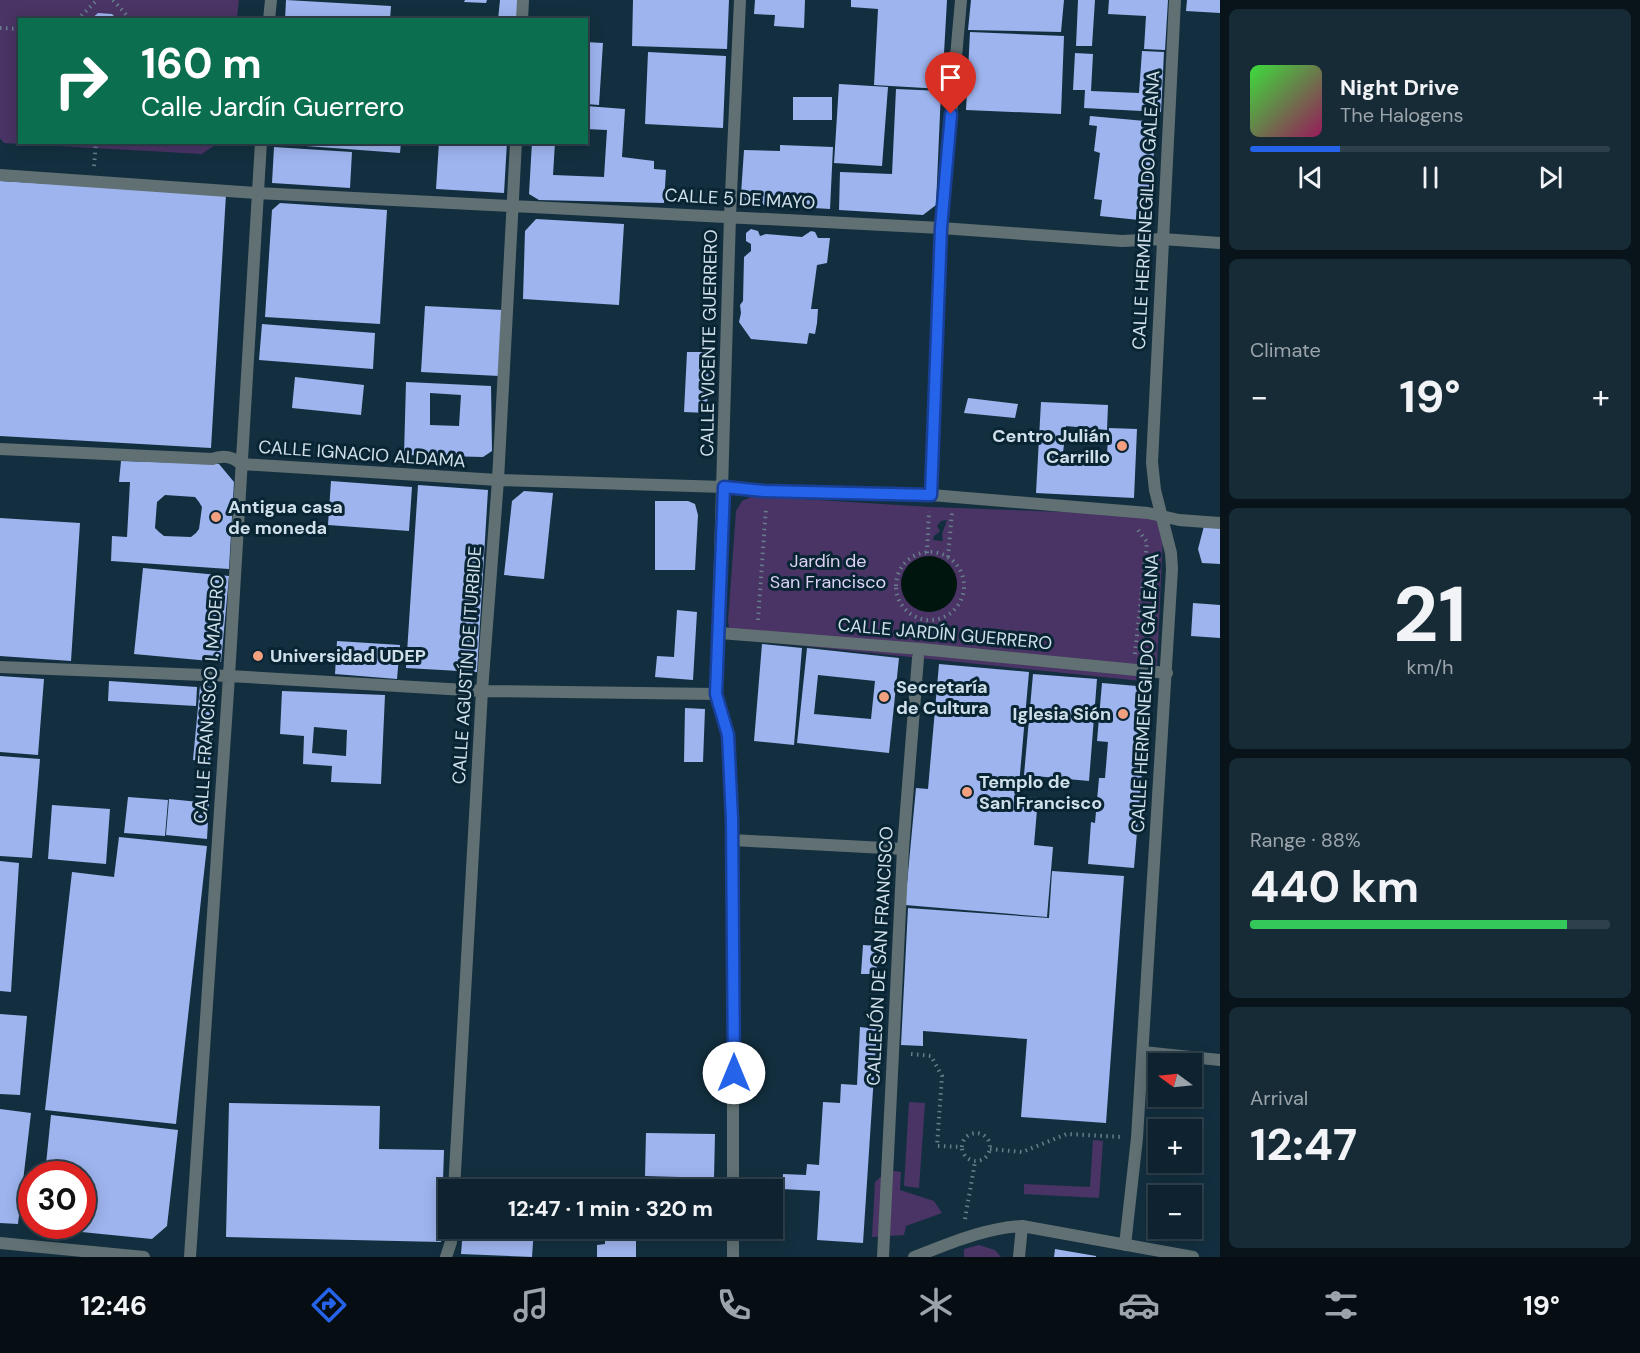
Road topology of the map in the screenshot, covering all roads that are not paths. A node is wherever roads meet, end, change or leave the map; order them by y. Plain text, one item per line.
1 (271, 0) edge
2 (523, 0) edge
3 (740, 0) edge
4 (961, 0) edge
5 (1175, 0) edge
6 (269, 18) edge
7 (522, 18) edge
8 (261, 144) edge
9 (516, 144) edge
10 (0, 175) edge
11 (257, 193) junction
12 (513, 207) junction
13 (730, 216) junction
14 (941, 228) junction
15 (1162, 239) junction
16 (1220, 243) edge
17 (0, 449) edge
18 (241, 464) junction
19 (498, 480) junction
20 (724, 487) junction
21 (931, 495) junction
22 (1162, 517) junction
23 (1220, 523) edge
24 (720, 633) junction
25 (918, 658) dead end
26 (0, 667) edge
27 (1167, 673) junction
28 (229, 676) junction
29 (482, 691) junction
30 (716, 694) junction
31 (733, 840) junction
32 (903, 849) junction
33 (1143, 1052) junction
34 (1220, 1060) edge
35 (455, 1179) edge
36 (734, 1179) edge
37 (1022, 1226) junction
38 (451, 1239) edge
39 (734, 1239) edge
40 (0, 1243) edge
41 (1125, 1245) junction
42 (144, 1257) edge
43 (190, 1257) edge
44 (447, 1257) edge
45 (734, 1257) edge
46 (884, 1257) edge
47 (914, 1257) edge
48 (1018, 1257) edge
49 (1193, 1257) edge

1 - 6 street
2 - 7 street
3 - 13 street, CALLE VICENTE GUERRERO
4 - 14 street
5 - 15 street, CALLE HERMENEGILDO GALEANA
8 - 11 street, CALLE FRANCISCO I. MADERO
9 - 12 street, CALLE AGUSTÍN DE ITURBIDE
10 - 11 street, CALLE 5 DE MAYO
11 - 12 street, CALLE 5 DE MAYO
11 - 18 street, CALLE FRANCISCO I. MADERO
12 - 13 street, CALLE 5 DE MAYO
12 - 19 street, CALLE AGUSTÍN DE ITURBIDE
13 - 14 street, CALLE 5 DE MAYO
13 - 20 street, CALLE VICENTE GUERRERO
14 - 15 street, CALLE 5 DE MAYO
14 - 21 street
15 - 16 street, CALLE 5 DE MAYO
15 - 22 street, CALLE HERMENEGILDO GALEANA
17 - 18 street, CALLE IGNACIO ALDAMA
18 - 19 street, CALLE IGNACIO ALDAMA
18 - 28 street, CALLE FRANCISCO I. MADERO
19 - 20 street, CALLE IGNACIO ALDAMA
19 - 29 street, CALLE AGUSTÍN DE ITURBIDE
20 - 21 street
20 - 24 street, CALLE VICENTE GUERRERO
21 - 22 street
22 - 23 street
22 - 27 street, CALLE HERMENEGILDO GALEANA
24 - 27 street, CALLE JARDÍN GUERRERO
24 - 30 street, CALLE VICENTE GUERRERO
25 - 32 street, CALLEJÓN DE SAN FRANCISCO
26 - 28 street
27 - 33 street, CALLE HERMENEGILDO GALEANA
28 - 29 street
28 - 43 street, CALLE FRANCISCO I. MADERO
29 - 30 street
29 - 35 street, CALLE AGUSTÍN DE ITURBIDE
30 - 31 street, CALLE VICENTE GUERRERO
31 - 32 street
31 - 36 street, CALLE VICENTE GUERRERO
32 - 46 street, CALLEJÓN DE SAN FRANCISCO
33 - 34 street
33 - 41 street, CALLE HERMENEGILDO GALEANA
37 - 41 street
37 - 47 street
37 - 48 street
38 - 44 street
39 - 45 street
40 - 42 street
41 - 49 street

